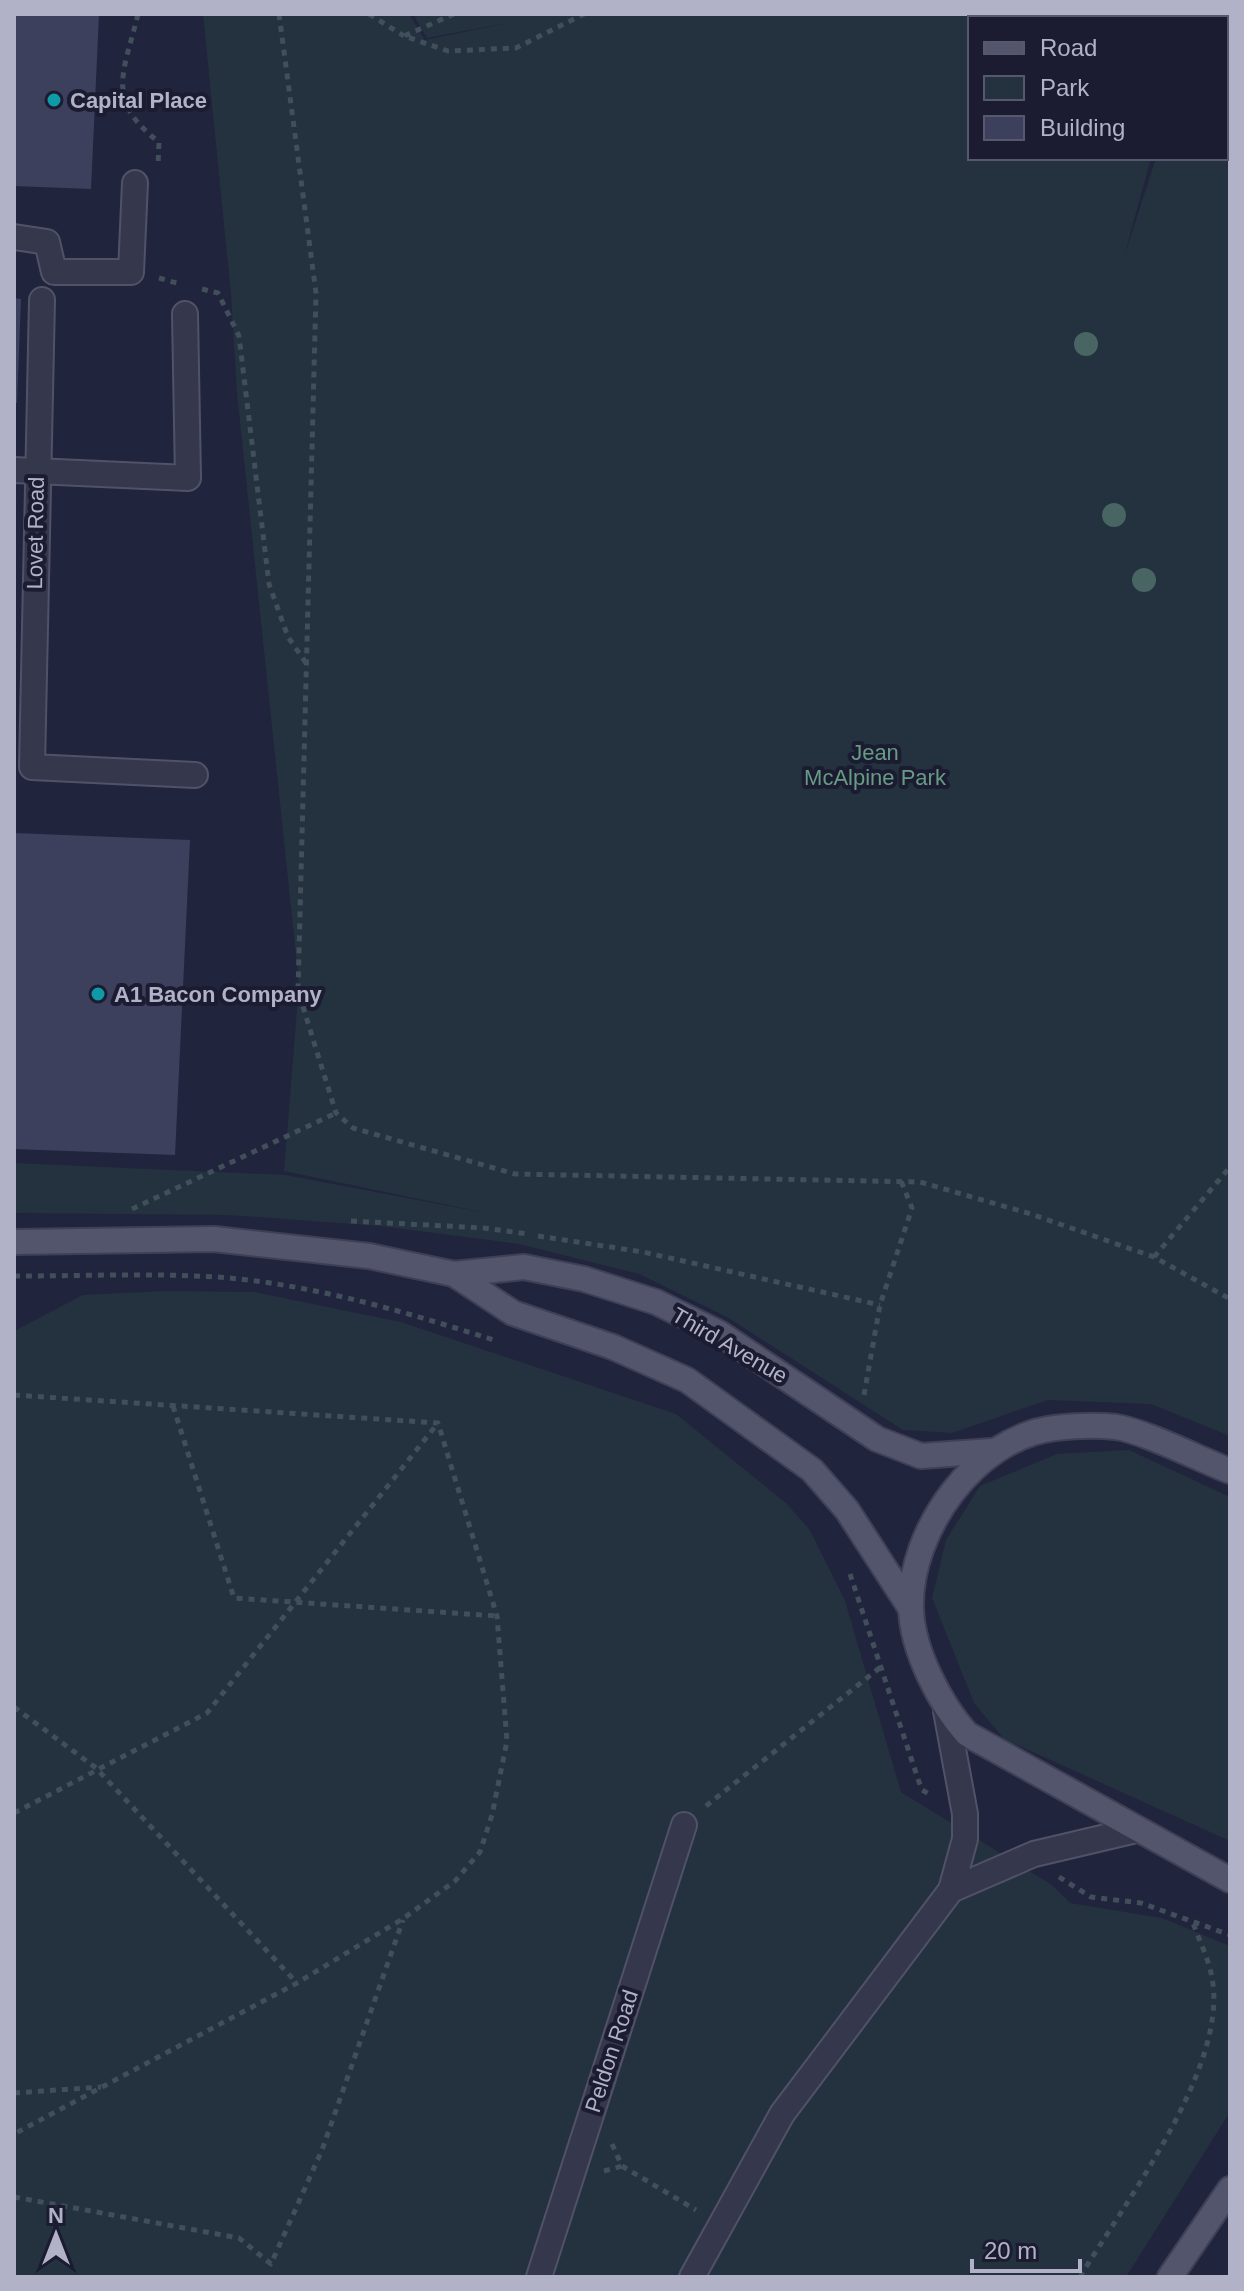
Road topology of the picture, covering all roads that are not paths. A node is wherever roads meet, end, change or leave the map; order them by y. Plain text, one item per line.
1 (135, 183) road end
2 (14, 237) edge
3 (42, 300) dead end
4 (185, 314) dead end
5 (25, 471) edge
6 (23, 682) edge
7 (195, 775) dead end
8 (14, 1242) edge
9 (454, 1274) junction
10 (992, 1451) junction
11 (1230, 1471) edge
12 (911, 1609) junction
13 (946, 1711) junction
14 (684, 1825) road end
15 (1136, 1830) junction
16 (1230, 1880) edge
17 (951, 1890) junction
18 (1230, 2189) edge
19 (539, 2277) edge
20 (692, 2277) edge
21 (1170, 2277) edge

1 - 2 street
3 - 5 street, Lovet Road
4 - 5 street
5 - 6 street, Lovet Road
6 - 7 street, Lovet Road
8 - 9 main road, Third Avenue
9 - 10 main road, Third Avenue
9 - 12 main road, Third Avenue
10 - 11 main road
10 - 12 main road
12 - 13 main road
13 - 15 main road
13 - 17 street
14 - 19 street, Peldon Road
15 - 16 main road
15 - 17 street
17 - 20 street
18 - 21 main road

